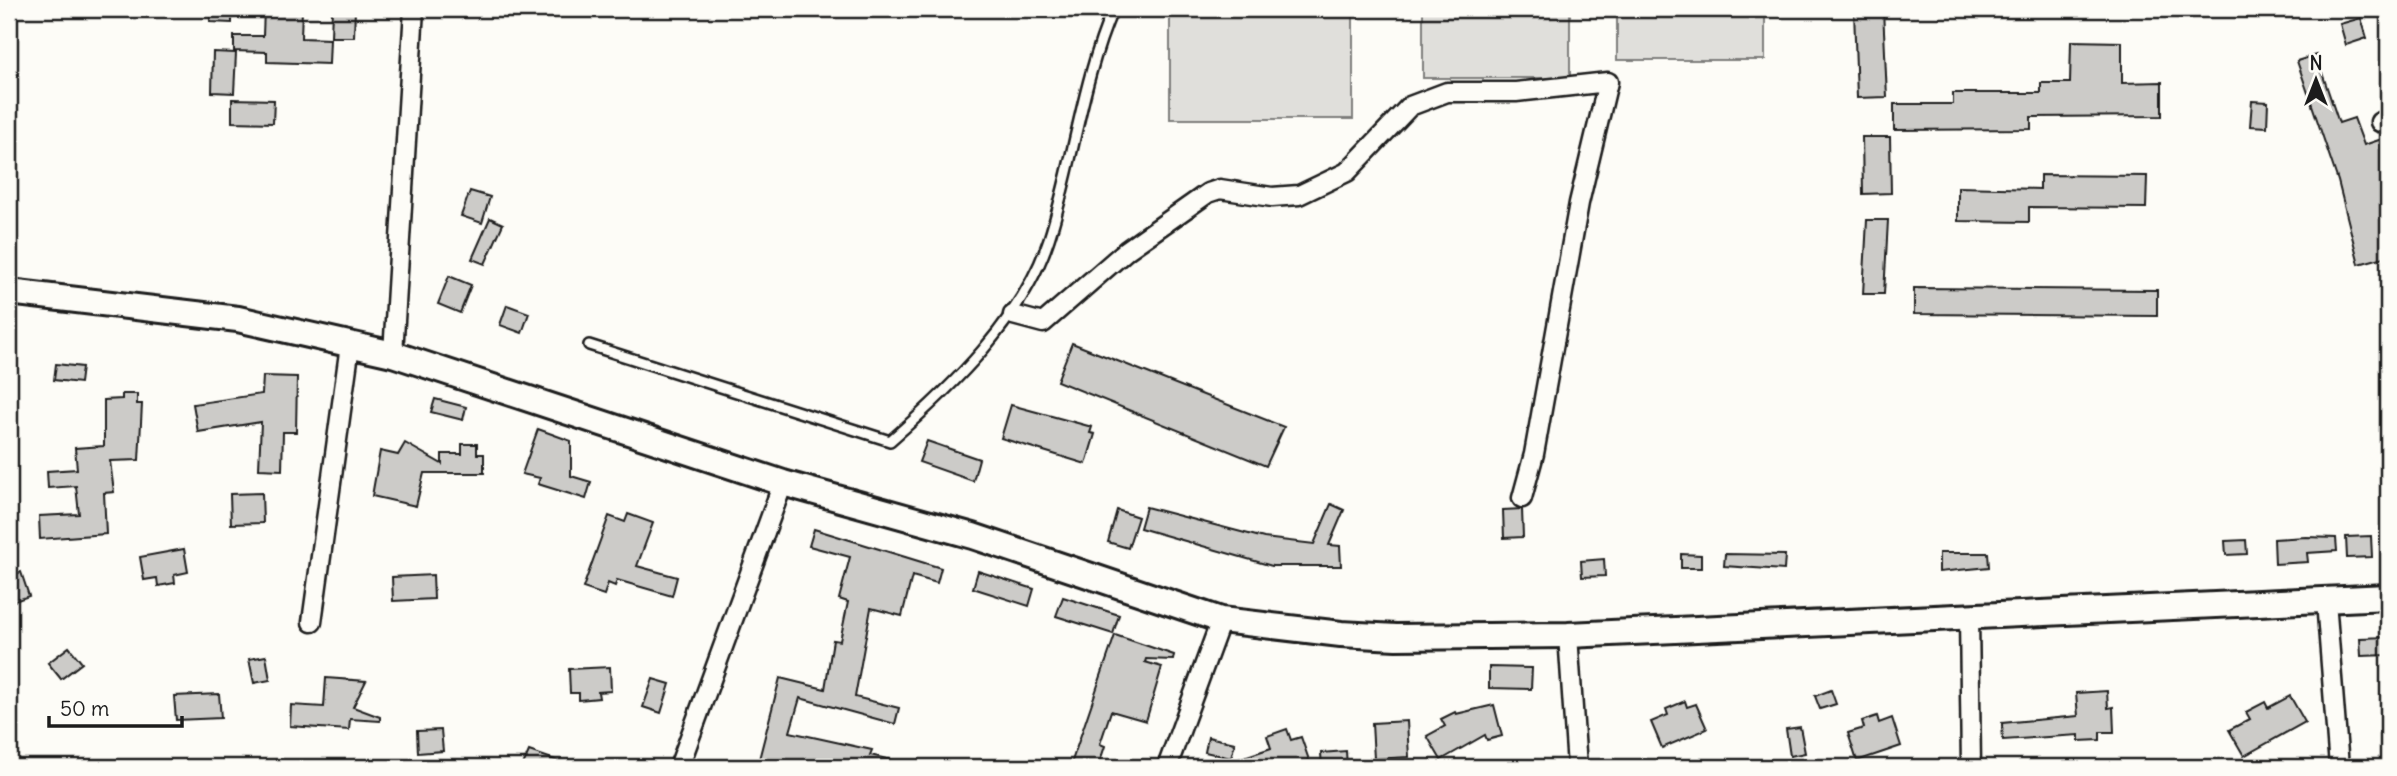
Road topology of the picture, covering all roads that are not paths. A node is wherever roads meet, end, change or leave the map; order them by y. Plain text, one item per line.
1 (414, 9) edge
2 (1113, 9) edge
3 (9, 292) edge
4 (1013, 316) junction
5 (350, 345) junction
6 (589, 345) dead end
7 (393, 355) junction
8 (783, 483) junction
9 (1522, 498) dead end
10 (2388, 597) edge
11 (2326, 601) junction
12 (1969, 616) junction
13 (1221, 620) junction
14 (312, 622) dead end
15 (1568, 635) junction
16 (680, 767) edge
17 (1167, 767) edge
18 (1577, 767) edge
19 (1971, 767) edge
20 (2339, 767) edge

1 - 7 street
2 - 4 lane
3 - 5 street
4 - 6 lane
4 - 9 street
5 - 7 street
5 - 14 street
7 - 8 street
8 - 13 street
8 - 16 street
10 - 11 street
11 - 12 street
11 - 20 street
12 - 15 street
12 - 19 street
13 - 15 street
13 - 17 street
15 - 18 street

